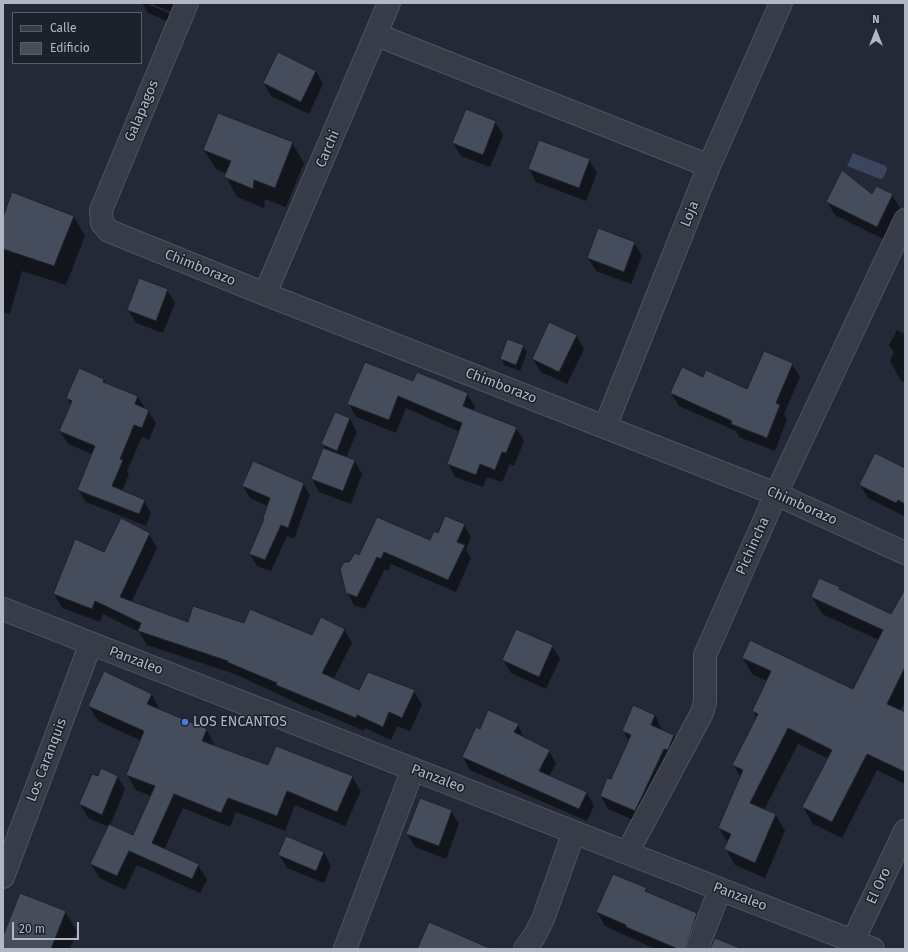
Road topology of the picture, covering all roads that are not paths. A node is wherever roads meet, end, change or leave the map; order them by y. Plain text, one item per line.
1 (187, 3) edge
2 (389, 3) edge
3 (780, 3) edge
4 (377, 36) junction
5 (709, 166) junction
6 (101, 219) joint
7 (905, 220) edge
8 (265, 294) junction
9 (605, 427) junction
10 (776, 494) junction
11 (905, 552) edge
12 (3, 609) edge
13 (91, 643) junction
14 (413, 769) junction
15 (905, 831) edge
16 (574, 832) junction
17 (627, 853) junction
18 (3, 877) edge
19 (720, 889) junction
20 (863, 945) edge
21 (345, 949) edge
22 (525, 949) edge
23 (697, 949) edge

1 - 6 street, Galapagos
2 - 4 street, Carchi
3 - 5 street, Loja
4 - 5 street
4 - 8 street, Carchi
5 - 9 street, Loja
6 - 8 street, Chimborazo
7 - 10 street, Pichincha
8 - 9 street, Chimborazo
9 - 10 street, Chimborazo
10 - 11 street, Chimborazo
10 - 17 street, Pichincha
12 - 13 street, Panzaleo
13 - 14 street, Panzaleo
13 - 18 street, Los Caranquis
14 - 16 street, Panzaleo
14 - 21 street
15 - 20 street, El Oro
16 - 17 street, Panzaleo
16 - 22 street
17 - 19 street, Panzaleo
19 - 20 street, Panzaleo
19 - 23 street

